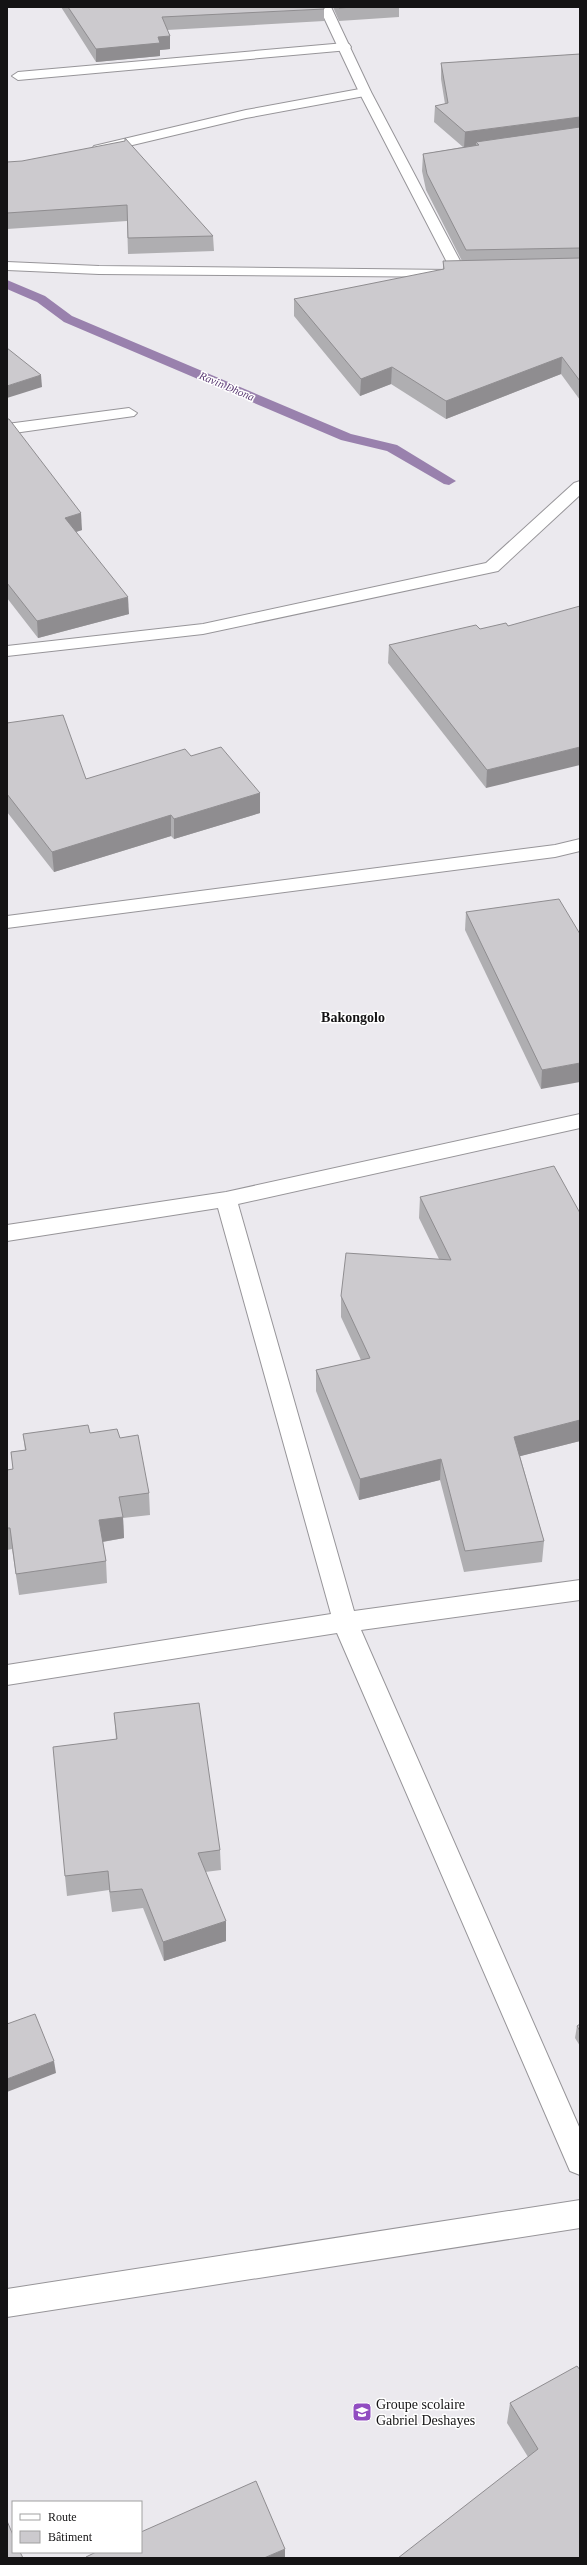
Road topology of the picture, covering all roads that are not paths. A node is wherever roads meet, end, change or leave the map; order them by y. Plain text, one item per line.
1 (325, 7) edge
2 (345, 47) junction
3 (18, 76) dead end
4 (365, 92) junction
5 (82, 153) edge
6 (420, 161) dead end
7 (404, 163) junction
8 (7, 266) edge
9 (475, 273) edge
10 (460, 274) junction
11 (129, 413) dead end
12 (7, 429) edge
13 (580, 486) edge
14 (7, 651) edge
15 (580, 845) edge
16 (7, 922) edge
17 (580, 1121) edge
18 (226, 1199) junction
19 (7, 1233) edge
20 (580, 1590) edge
21 (345, 1622) junction
22 (7, 1675) edge
23 (580, 2162) edge
24 (580, 2214) edge
25 (7, 2303) edge

1 - 2 street
2 - 3 street
2 - 4 street
4 - 5 street
4 - 7 street
6 - 7 street
7 - 10 street
8 - 10 street
9 - 10 street
11 - 12 street
13 - 14 street
15 - 16 street
17 - 18 street
18 - 19 street
18 - 21 street
20 - 21 street
21 - 22 street
21 - 23 street
24 - 25 street

